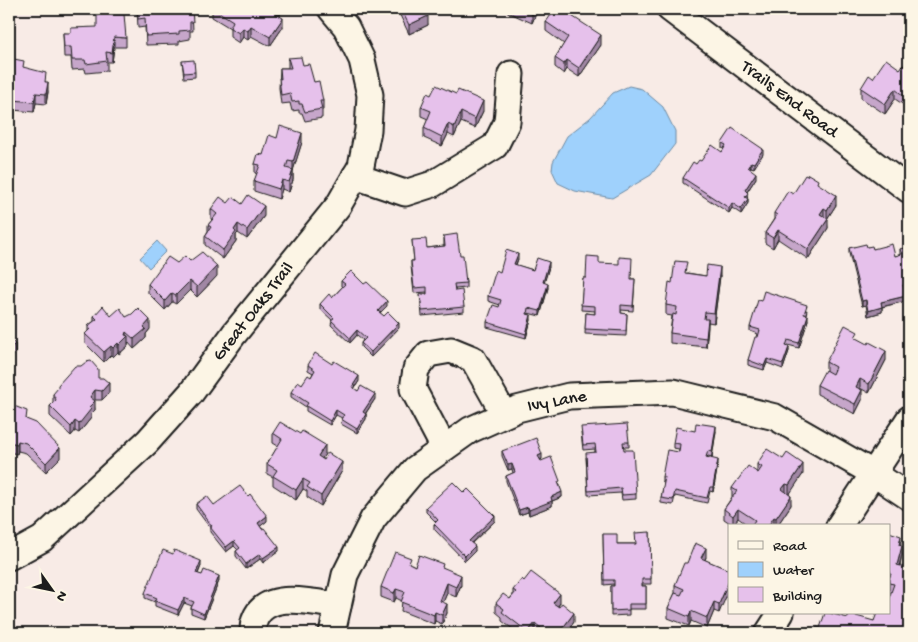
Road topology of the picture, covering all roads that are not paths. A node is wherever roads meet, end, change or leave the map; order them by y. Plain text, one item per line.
1 (331, 9) edge
2 (670, 9) edge
3 (511, 74) dead end
4 (355, 176) junction
5 (908, 188) edge
6 (504, 414) junction
7 (909, 419) edge
8 (444, 448) junction
9 (873, 473) junction
10 (909, 497) edge
11 (840, 524) edge
12 (9, 557) edge
13 (338, 606) junction
14 (780, 614) edge
15 (253, 633) edge
16 (332, 633) edge
17 (768, 633) edge

1 - 4 street, Great Oaks Trail
2 - 5 street, Trails End Road
3 - 4 street
4 - 12 street, Great Oaks Trail
6 - 8 street, Ivy Lane
6 - 8 street
6 - 9 street, Ivy Lane
7 - 9 street
8 - 13 street, Ivy Lane
9 - 10 street, Ivy Lane
9 - 11 street
13 - 15 street
13 - 16 street, Ivy Lane
14 - 17 street

